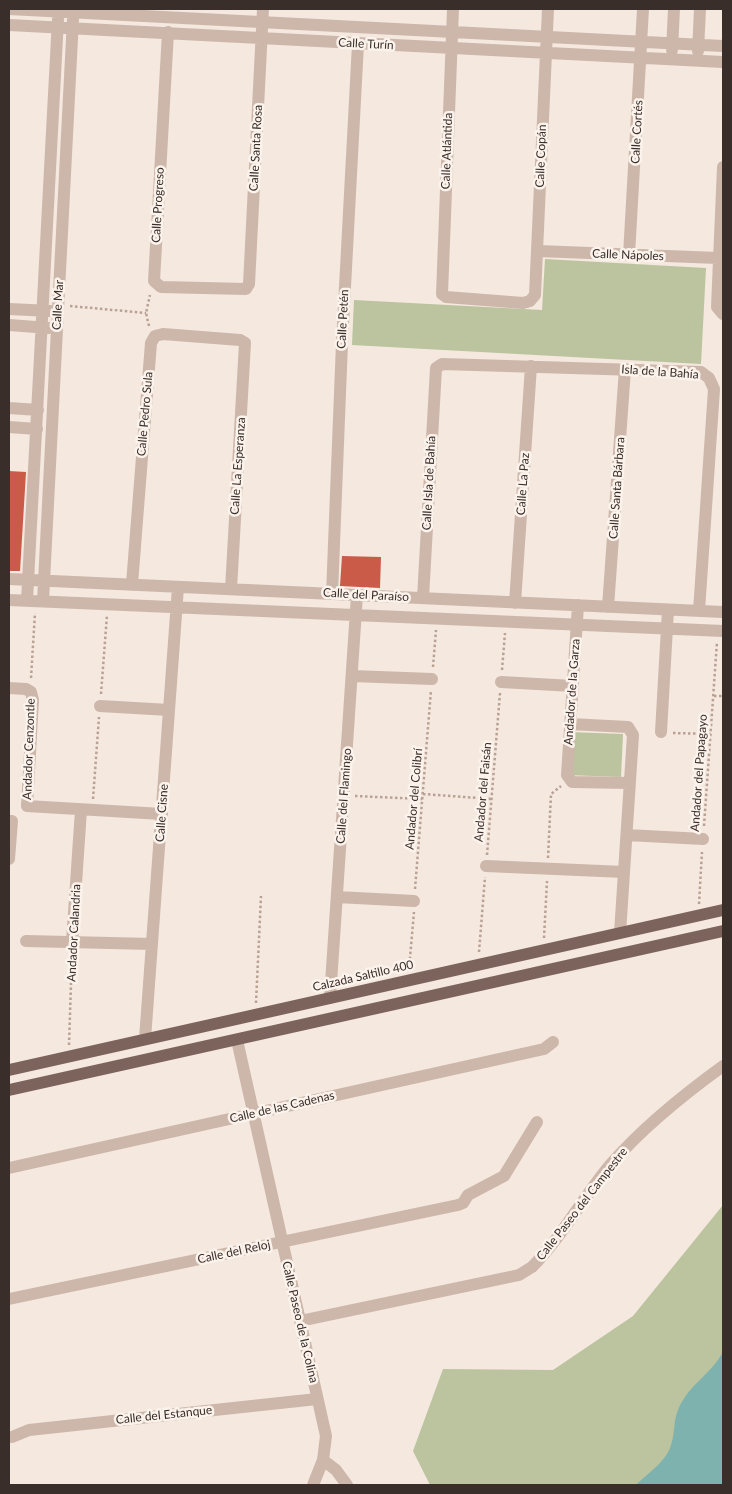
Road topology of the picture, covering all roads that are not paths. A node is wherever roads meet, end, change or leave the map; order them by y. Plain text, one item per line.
1 (9, 9) edge
2 (263, 9) edge
3 (453, 9) edge
4 (548, 9) edge
5 (643, 9) edge
6 (674, 9) edge
7 (700, 9) edge
8 (59, 10) edge
9 (74, 11) edge
10 (262, 24) junction
11 (9, 25) edge
12 (58, 26) junction
13 (73, 27) junction
14 (168, 32) junction
15 (452, 32) junction
16 (546, 37) junction
17 (262, 38) junction
18 (642, 42) junction
19 (672, 43) junction
20 (358, 44) junction
21 (698, 45) junction
22 (723, 46) edge
23 (451, 49) junction
24 (546, 53) junction
25 (641, 58) junction
26 (672, 60) junction
27 (698, 61) junction
28 (723, 62) edge
29 (723, 167) edge
30 (538, 251) junction
31 (630, 255) junction
32 (718, 258) junction
33 (248, 287) joint
34 (530, 301) joint
35 (58, 308) junction
36 (9, 309) edge
37 (43, 310) junction
38 (722, 313) edge
39 (9, 325) edge
40 (42, 327) junction
41 (57, 329) junction
42 (244, 343) joint
43 (531, 366) junction
44 (436, 368) joint
45 (625, 369) junction
46 (9, 408) edge
47 (38, 410) junction
48 (9, 427) edge
49 (37, 429) junction
50 (9, 579) edge
51 (28, 580) junction
52 (44, 580) junction
53 (132, 584) junction
54 (178, 587) junction
55 (231, 589) junction
56 (332, 594) junction
57 (357, 595) junction
58 (423, 598) junction
59 (9, 600) edge
60 (27, 600) junction
61 (43, 601) junction
62 (515, 603) junction
63 (578, 606) junction
64 (177, 607) junction
65 (608, 607) junction
66 (668, 610) junction
67 (699, 611) junction
68 (723, 612) edge
69 (356, 615) junction
70 (577, 625) junction
71 (667, 629) junction
72 (721, 631) edge
73 (352, 676) junction
74 (432, 679) road end
75 (501, 682) road end
76 (573, 686) junction
77 (9, 688) edge
78 (100, 706) dead end
79 (169, 710) junction
80 (570, 724) junction
81 (661, 732) dead end
82 (630, 783) junction
83 (81, 810) junction
84 (162, 814) junction
85 (10, 821) edge
86 (627, 834) junction
87 (703, 839) road end
88 (9, 859) edge
89 (486, 866) road end
90 (624, 872) junction
91 (337, 897) junction
92 (414, 901) road end
93 (723, 910) edge
94 (723, 931) edge
95 (620, 933) junction
96 (26, 940) dead end
97 (72, 942) junction
98 (152, 944) junction
99 (330, 998) junction
100 (145, 1039) junction
101 (236, 1040) junction
102 (553, 1042) dead end
103 (723, 1066) edge
104 (9, 1070) edge
105 (9, 1090) edge
106 (253, 1113) junction
107 (537, 1122) dead end
108 (9, 1168) edge
109 (282, 1242) junction
110 (9, 1299) edge
111 (300, 1321) junction
112 (318, 1399) junction
113 (12, 1437) dead end
114 (323, 1460) junction
115 (313, 1485) edge
116 (347, 1485) edge

1 - 8 street, Calle Turín
2 - 10 street, Calle Santa Rosa
3 - 15 street, Calle Atlántida
4 - 16 street, Calle Copán
5 - 18 street, Calle Cortés
6 - 19 street
7 - 21 street
8 - 9 street, Calle Turín
8 - 12 street, Calle Mar
9 - 10 street, Calle Turín
9 - 13 street, Calle Mar
10 - 15 street, Calle Turín
10 - 17 street, Calle Santa Rosa
11 - 12 street, Calle Turín
12 - 13 street, Calle Turín
12 - 37 street, Calle Mar
13 - 14 street, Calle Turín
13 - 35 street, Calle Mar
14 - 17 street, Calle Turín
14 - 33 street, Calle Progreso
15 - 16 street, Calle Turín
15 - 23 street, Calle Atlántida
16 - 18 street, Calle Turín
16 - 24 street, Calle Copán
17 - 20 street, Calle Turín
17 - 33 street, Calle Santa Rosa
18 - 19 street, Calle Turín
18 - 25 street, Calle Cortés
19 - 21 street, Calle Turín
19 - 26 street
20 - 23 street, Calle Turín
20 - 56 street, Calle Petén
21 - 22 street, Calle Turín
21 - 27 street
23 - 24 street, Calle Turín
23 - 34 street, Calle Atlántida
24 - 25 street, Calle Turín
24 - 30 street, Calle Copán
25 - 26 street, Calle Turín
25 - 31 street, Calle Cortés
26 - 27 street, Calle Turín
27 - 28 street, Calle Turín
29 - 32 street
30 - 31 street, Calle Nápoles
30 - 34 street, Calle Copán
31 - 32 street, Calle Nápoles
32 - 38 street
35 - 37 street
35 - 41 street, Calle Mar
36 - 37 street
37 - 40 street, Calle Mar
39 - 40 street
40 - 41 street
40 - 47 street, Calle Mar
41 - 52 street, Calle Mar
42 - 53 street, Calle Pedro Sula
42 - 55 street, Calle La Esperanza
43 - 44 street, Isla de la Bahía
43 - 45 street, Isla de la Bahía
43 - 62 street, Calle La Paz
44 - 58 street, Calle Isla de Bahía
45 - 65 street, Calle Santa Bárbara
45 - 67 street, Isla de la Bahía
46 - 47 street
47 - 49 street, Calle Mar
48 - 49 street
49 - 51 street, Calle Mar
50 - 51 street, Calle del Paraíso
51 - 52 street, Calle del Paraíso
51 - 60 street, Calle Mar
52 - 53 street, Calle del Paraíso
52 - 61 street, Calle Mar
53 - 54 street, Calle del Paraíso
54 - 55 street, Calle del Paraíso
54 - 64 street, Calle Cisne
55 - 56 street, Calle del Paraíso
56 - 57 street, Calle del Paraíso
57 - 58 street, Calle del Paraíso
57 - 69 street, Calle del Flamingo
58 - 62 street, Calle del Paraíso
59 - 60 street, Calle del Paraíso
60 - 61 street, Calle del Paraíso
61 - 64 street, Calle del Paraíso
62 - 63 street, Calle del Paraíso
63 - 65 street, Calle del Paraíso
63 - 70 street, Andador de la Garza
64 - 69 street, Calle del Paraíso
64 - 79 street, Calle Cisne
65 - 66 street, Calle del Paraíso
66 - 67 street, Calle del Paraíso
66 - 71 street
67 - 68 street, Calle del Paraíso
69 - 70 street, Calle del Paraíso
69 - 73 street, Calle del Flamingo
70 - 71 street, Calle del Paraíso
70 - 76 street, Andador de la Garza
71 - 72 street, Calle del Paraíso
71 - 81 street
73 - 74 street
73 - 91 street, Calle del Flamingo
75 - 76 street
76 - 80 street, Andador de la Garza
77 - 83 street, Andador Cenzontle
78 - 79 street
79 - 84 street, Calle Cisne
80 - 82 street
80 - 82 street, Andador de la Garza
82 - 86 street
83 - 84 street
83 - 97 street, Andador Calandria
84 - 98 street, Calle Cisne
85 - 88 street
86 - 87 street
86 - 90 street
89 - 90 street
90 - 95 street
91 - 92 street
91 - 99 street, Calle del Flamingo
93 - 95 main road, Calzada Saltillo 400
94 - 101 main road
95 - 99 main road, Calzada Saltillo 400
96 - 97 street
97 - 98 street
98 - 100 street, Calle Cisne
99 - 100 main road, Calzada Saltillo 400
100 - 104 main road, Calzada Saltillo 400
101 - 105 main road
101 - 106 street, Calle Paseo de la Colina
102 - 106 street, Calle de las Cadenas
103 - 111 street, Calle Paseo del Campestre
106 - 108 street, Calle de las Cadenas
106 - 109 street, Calle Paseo de la Colina
107 - 109 street, Calle del Reloj
109 - 110 street, Calle del Reloj
109 - 111 street, Calle Paseo de la Colina
111 - 112 street, Calle Paseo de la Colina
112 - 113 street, Calle del Estanque
112 - 114 street, Calle Paseo de la Colina
114 - 115 street, Calle Paseo de la Colina
114 - 116 street

